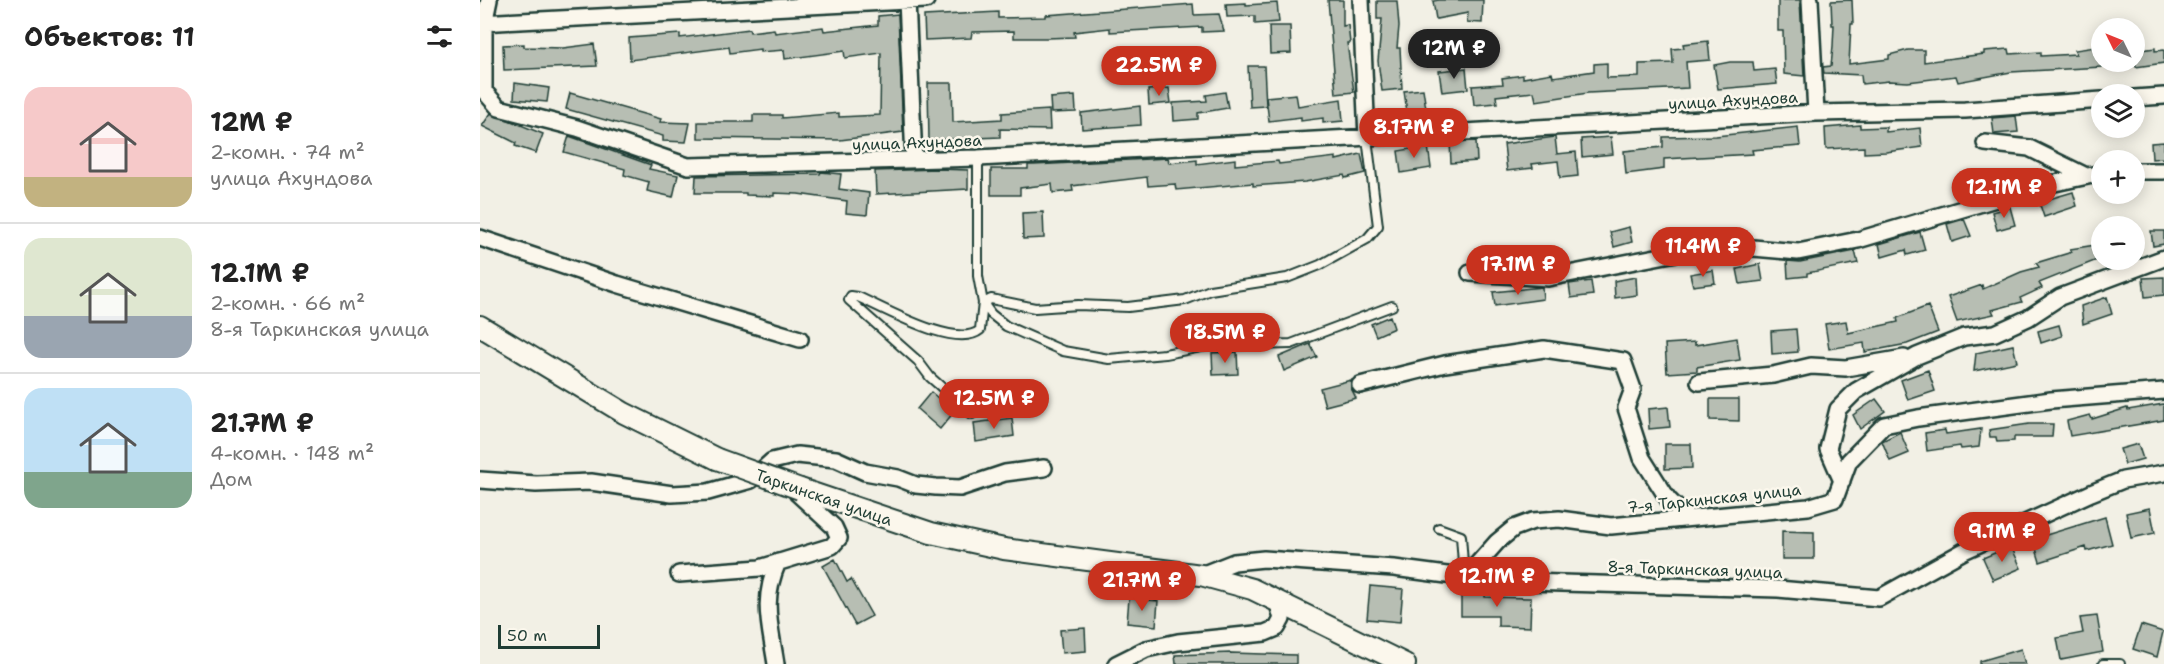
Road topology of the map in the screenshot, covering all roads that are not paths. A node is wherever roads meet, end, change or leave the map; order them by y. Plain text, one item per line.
1 (489, 0) edge
2 (907, 0) edge
3 (926, 0) edge
4 (1361, 0) edge
5 (1810, 0) edge
6 (482, 23) edge
7 (2164, 96) edge
8 (2145, 97) edge
9 (2091, 101) edge
10 (1816, 113) junction
11 (1367, 138) junction
12 (1984, 143) dead end
13 (978, 158) junction
14 (914, 160) junction
15 (2145, 171) edge
16 (2164, 171) edge
17 (2091, 174) edge
18 (2084, 175) junction
19 (480, 238) edge
20 (2164, 258) edge
21 (1470, 273) dead end
22 (983, 303) junction
23 (1392, 306) dead end
24 (480, 326) edge
25 (800, 339) dead end
26 (1917, 356) junction
27 (1699, 382) dead end
28 (1360, 385) dead end
29 (2164, 391) edge
30 (972, 414) dead end
31 (1044, 468) dead end
32 (2164, 474) edge
33 (480, 480) edge
34 (1842, 481) junction
35 (800, 489) junction
36 (1687, 519) junction
37 (1439, 528) dead end
38 (778, 562) junction
39 (679, 574) dead end
40 (1201, 575) junction
41 (1464, 579) junction
42 (1277, 600) junction
43 (776, 664) edge
44 (1116, 664) edge
45 (1405, 664) edge
46 (2103, 664) edge
47 (2120, 664) edge

1 - 6 street
2 - 3 street
2 - 6 street
2 - 14 street
4 - 11 street
5 - 10 street
6 - 14 street, улица Ахундова
7 - 8 street
9 - 10 street, улица Ахундова
10 - 11 street, улица Ахундова
11 - 13 street, улица Ахундова
11 - 22 lane
12 - 18 street
13 - 14 street, улица Ахундова
13 - 22 lane
15 - 16 street
17 - 18 street
18 - 21 street
19 - 25 street
20 - 26 street
22 - 23 lane
22 - 30 lane
24 - 35 street, Таркинская улица, bridge
26 - 27 street
26 - 34 street
28 - 36 street
29 - 34 street
31 - 33 street
32 - 41 street, 8-я Таркинская улица
34 - 36 street, 7-я Таркинская улица
35 - 38 street
35 - 40 street, Таркинская улица
36 - 41 street, 7-я Таркинская улица
37 - 41 lane
38 - 39 street
38 - 43 street
40 - 41 street, 8-я Таркинская улица
40 - 42 street, Таркинская улица
42 - 44 street
42 - 45 street, Таркинская улица
46 - 47 lane

